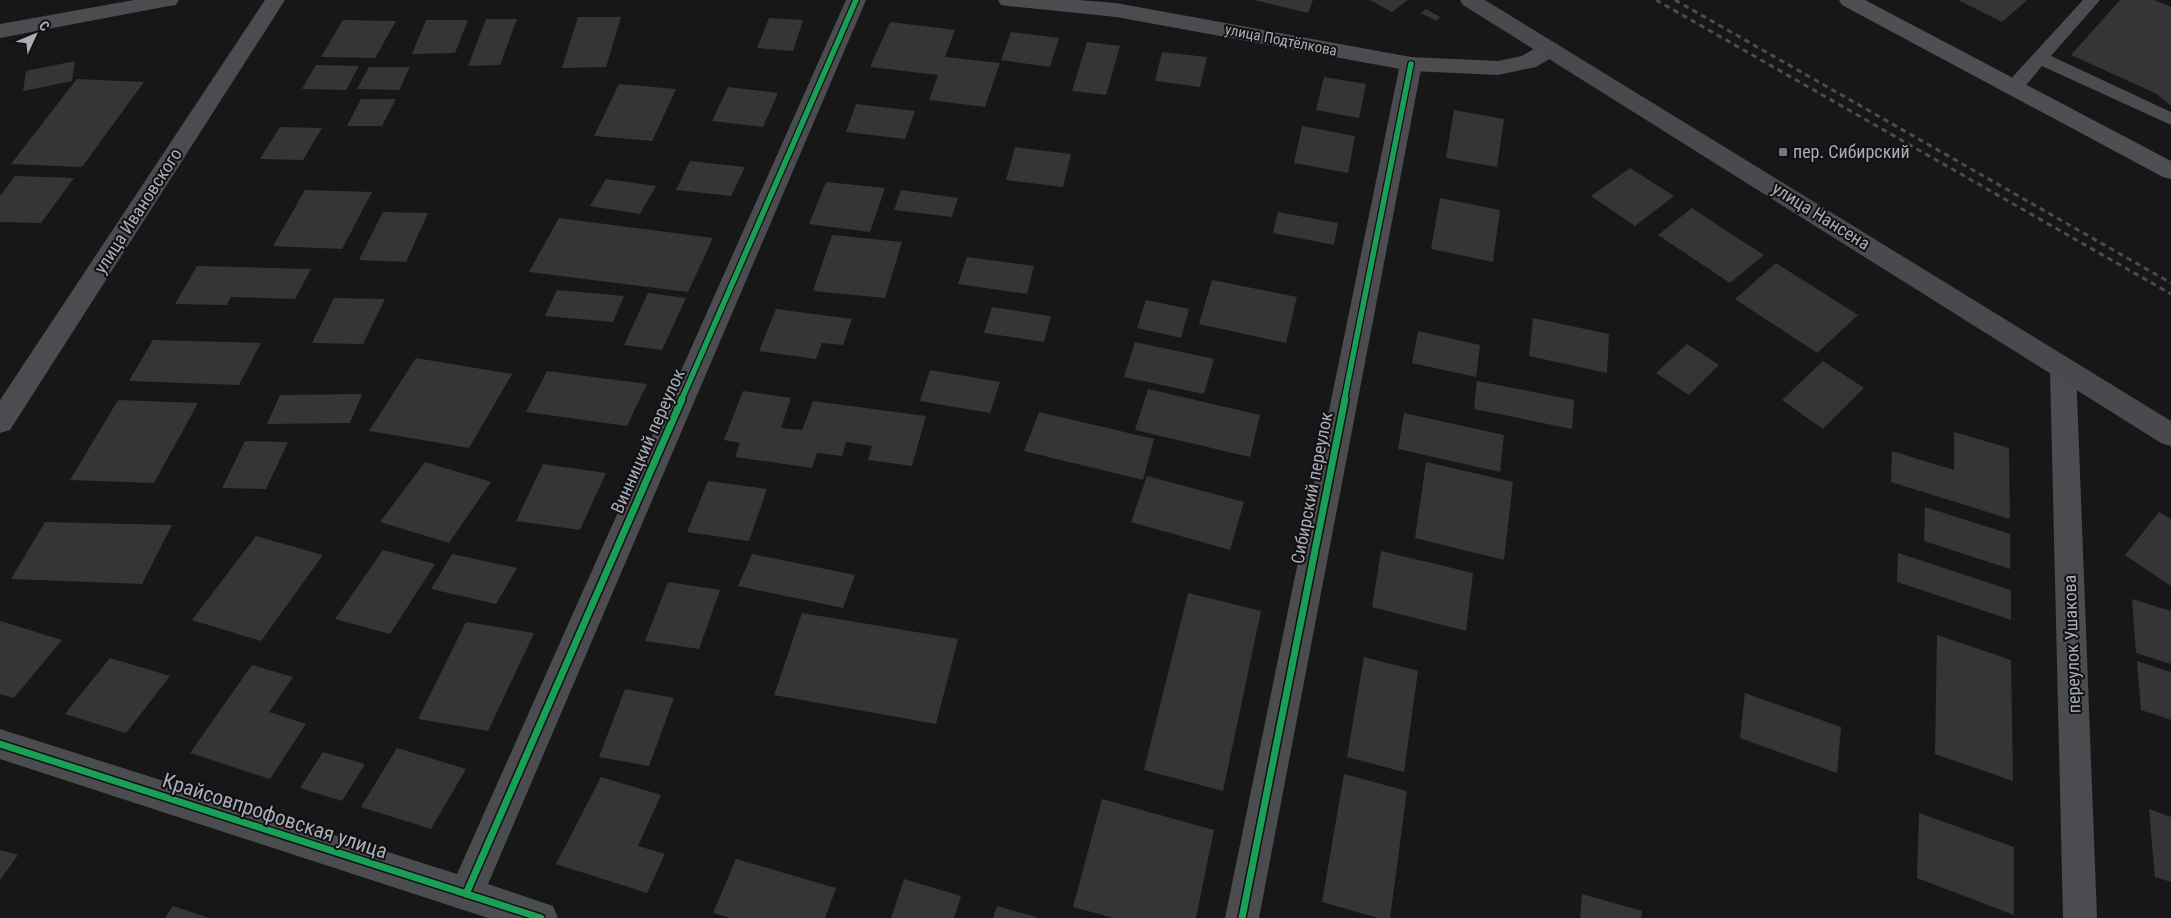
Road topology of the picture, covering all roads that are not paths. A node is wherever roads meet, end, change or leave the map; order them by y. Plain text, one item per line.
1 (169, 0) edge
2 (276, 0) edge
3 (856, 0) edge
4 (1008, 0) edge
5 (1470, 0) edge
6 (1849, 0) edge
7 (2092, 0) edge
8 (0, 31) edge
9 (1550, 49) junction
10 (2040, 58) junction
11 (1411, 64) junction
12 (2013, 87) junction
13 (2171, 119) edge
14 (2171, 171) edge
15 (2064, 369) junction
16 (0, 422) edge
17 (2171, 435) edge
18 (0, 744) edge
19 (466, 894) junction
20 (541, 918) edge
21 (1242, 918) edge
22 (2080, 918) edge

1 - 8 street
2 - 16 street, улица Ивановского
3 - 19 street, Винницкий переулок
4 - 11 street, улица Подтёлкова
5 - 9 main road, улица Нансена
6 - 12 main road
7 - 10 lane
9 - 11 street, улица Подтёлкова
9 - 15 main road, улица Нансена
10 - 12 lane
10 - 13 lane
11 - 21 street, Сибирский переулок
12 - 14 main road
15 - 17 main road, улица Нансена
15 - 22 street, переулок Ушакова
18 - 19 street, Крайсовпрофовская улица
19 - 20 street, Крайсовпрофовская улица

